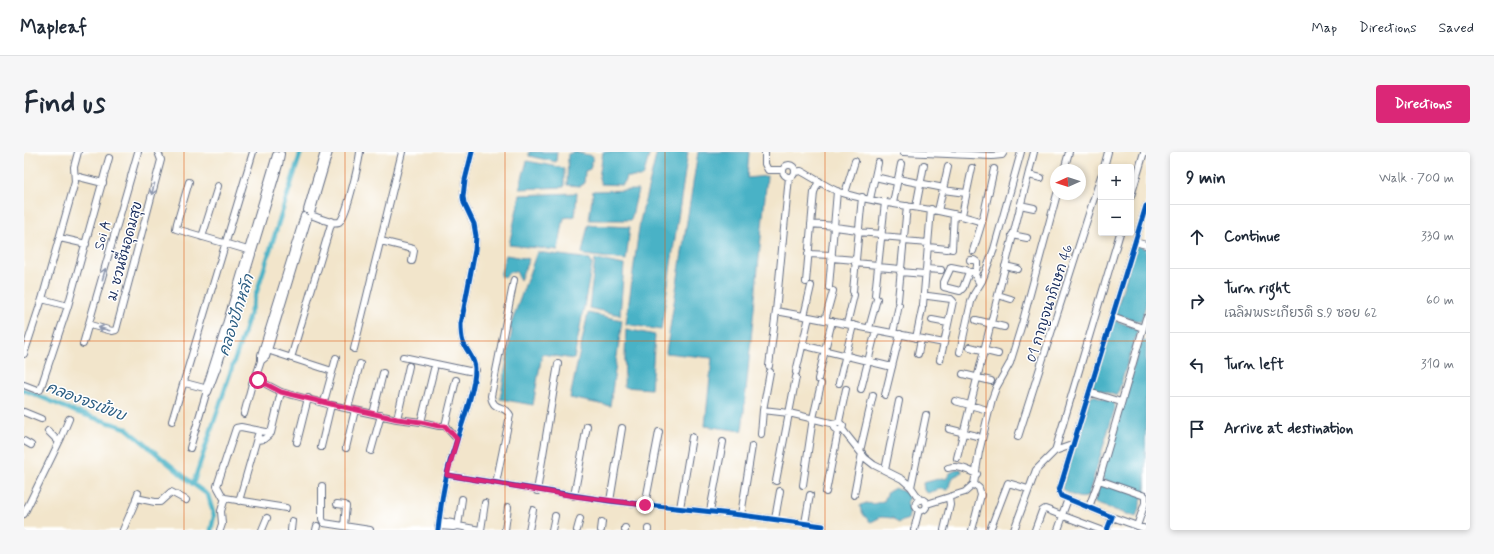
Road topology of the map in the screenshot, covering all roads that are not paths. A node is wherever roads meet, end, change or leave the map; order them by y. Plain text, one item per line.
1 (78, 152) edge
2 (138, 152) edge
3 (158, 152) edge
4 (253, 152) edge
5 (324, 152) edge
6 (329, 152) edge
7 (360, 152) edge
8 (402, 152) edge
9 (472, 152) edge
10 (766, 152) edge
11 (903, 152) edge
12 (1004, 152) edge
13 (1021, 152) edge
14 (1034, 152) edge
15 (1069, 152) edge
16 (1108, 152) edge
17 (1144, 152) edge
18 (278, 153) edge
19 (935, 153) edge
20 (965, 153) edge
21 (992, 154) edge
22 (109, 158) dead end
23 (855, 161) dead end
24 (878, 163) dead end
25 (901, 164) dead end
26 (1066, 164) edge
27 (1105, 164) edge
28 (924, 165) dead end
29 (948, 167) dead end
30 (972, 168) dead end
31 (994, 169) dead end
32 (783, 170) junction
33 (795, 172) junction
34 (1028, 175) junction
35 (76, 176) junction
36 (789, 177) junction
37 (875, 177) junction
38 (1041, 178) dead end
39 (898, 180) junction
40 (820, 181) junction
41 (189, 182) dead end
42 (103, 183) junction
43 (920, 184) junction
44 (1098, 185) edge
45 (218, 186) dead end
46 (1134, 186) edge
47 (943, 189) junction
48 (838, 191) junction
49 (845, 193) junction
50 (966, 194) junction
51 (862, 197) junction
52 (870, 199) junction
53 (1055, 200) edge
54 (885, 202) junction
55 (893, 204) junction
56 (1020, 205) junction
57 (907, 206) junction
58 (1146, 206) edge
59 (916, 207) junction
60 (1034, 208) dead end
61 (931, 210) junction
62 (938, 211) junction
63 (308, 214) junction
64 (954, 214) junction
65 (962, 215) junction
66 (332, 221) junction
67 (982, 222) junction
68 (811, 224) junction
69 (835, 226) junction
70 (858, 231) junction
71 (882, 235) junction
72 (1012, 235) junction
73 (1119, 236) edge
74 (202, 237) junction
75 (60, 238) junction
76 (1027, 238) dead end
77 (904, 239) junction
78 (381, 241) junction
79 (1135, 242) junction
80 (226, 243) junction
81 (86, 244) junction
82 (928, 245) junction
83 (1146, 246) edge
84 (250, 251) junction
85 (974, 251) dead end
86 (808, 254) junction
87 (832, 257) junction
88 (970, 260) dead end
89 (412, 261) dead end
90 (855, 262) junction
91 (878, 266) junction
92 (1005, 266) junction
93 (1018, 269) dead end
94 (900, 270) junction
95 (941, 270) dead end
96 (926, 271) junction
97 (969, 272) junction
98 (976, 272) junction
99 (514, 280) dead end
100 (980, 284) junction
101 (998, 295) junction
102 (928, 296) dead end
103 (1011, 298) dead end
104 (42, 299) junction
105 (68, 306) junction
106 (776, 311) junction
107 (807, 316) junction
108 (1112, 317) junction
109 (1146, 318) edge
110 (825, 320) junction
111 (932, 320) dead end
112 (976, 320) dead end
113 (832, 321) junction
114 (990, 323) junction
115 (948, 324) junction
116 (90, 325) junction
117 (850, 325) junction
118 (1004, 327) dead end
119 (1143, 328) junction
120 (873, 329) junction
121 (893, 333) junction
122 (900, 334) junction
123 (919, 338) junction
124 (83, 344) dead end
125 (944, 344) junction
126 (802, 346) junction
127 (970, 347) dead end
128 (354, 349) dead end
129 (265, 350) junction
130 (825, 351) junction
131 (984, 351) junction
132 (960, 352) dead end
133 (24, 354) edge
134 (918, 354) dead end
135 (998, 354) dead end
136 (846, 356) junction
137 (403, 357) dead end
138 (291, 358) junction
139 (336, 358) dead end
140 (940, 360) dead end
141 (868, 361) junction
142 (360, 364) dead end
143 (558, 364) dead end
144 (409, 366) dead end
145 (892, 367) junction
146 (434, 369) dead end
147 (476, 370) junction
148 (332, 371) junction
149 (383, 373) dead end
150 (963, 374) dead end
151 (977, 378) junction
152 (256, 380) junction
153 (456, 380) dead end
154 (991, 381) dead end
155 (185, 382) junction
156 (839, 383) dead end
157 (24, 385) edge
158 (846, 389) dead end
159 (861, 389) dead end
160 (207, 391) junction
161 (281, 392) junction
162 (1088, 392) junction
163 (872, 395) dead end
164 (885, 395) dead end
165 (308, 398) junction
166 (899, 401) dead end
167 (955, 401) dead end
168 (324, 402) junction
169 (1121, 402) junction
170 (331, 404) junction
171 (970, 405) junction
172 (348, 408) junction
173 (984, 409) dead end
174 (355, 410) junction
175 (763, 410) junction
176 (24, 412) edge
177 (789, 413) junction
178 (244, 414) dead end
179 (373, 414) junction
180 (381, 415) junction
181 (926, 415) dead end
182 (814, 418) junction
183 (41, 419) dead end
184 (69, 419) dead end
185 (397, 419) junction
186 (172, 421) dead end
187 (421, 422) junction
188 (837, 423) junction
189 (445, 426) junction
190 (587, 426) dead end
191 (622, 428) dead end
192 (949, 429) dead end
193 (840, 430) junction
194 (48, 431) dead end
195 (259, 431) junction
196 (659, 432) dead end
197 (964, 432) junction
198 (271, 433) junction
199 (761, 434) dead end
200 (977, 436) dead end
201 (692, 437) dead end
202 (1018, 437) dead end
203 (457, 439) junction
204 (257, 440) junction
205 (24, 441) edge
206 (59, 442) junction
207 (297, 442) dead end
208 (723, 442) dead end
209 (31, 445) dead end
210 (752, 446) dead end
211 (1069, 446) dead end
212 (321, 447) dead end
213 (190, 448) dead end
214 (346, 448) dead end
215 (371, 450) dead end
216 (1055, 451) junction
217 (861, 452) junction
218 (957, 458) dead end
219 (948, 468) dead end
220 (885, 470) junction
221 (977, 474) junction
222 (447, 475) junction
223 (1099, 480) junction
224 (776, 481) dead end
225 (496, 483) junction
226 (974, 484) junction
227 (803, 485) dead end
228 (322, 486) dead end
229 (910, 487) junction
230 (1028, 489) junction
231 (537, 491) junction
232 (780, 491) dead end
233 (826, 492) dead end
234 (810, 494) dead end
235 (574, 496) junction
236 (854, 496) dead end
237 (225, 498) junction
238 (949, 498) junction
239 (462, 499) dead end
240 (1068, 499) junction
241 (186, 500) dead end
242 (920, 500) junction
243 (239, 501) junction
244 (610, 501) junction
245 (485, 503) dead end
246 (337, 504) dead end
247 (927, 504) junction
248 (645, 505) junction
249 (508, 507) dead end
250 (1089, 507) junction
251 (286, 508) dead end
252 (680, 508) junction
253 (533, 510) dead end
254 (919, 510) junction
255 (710, 512) junction
256 (24, 514) edge
257 (742, 515) junction
258 (1062, 515) junction
259 (555, 516) dead end
260 (1112, 517) junction
261 (267, 518) dead end
262 (580, 519) dead end
263 (775, 519) junction
264 (292, 521) dead end
265 (602, 522) dead end
266 (805, 523) junction
267 (438, 526) edge
268 (457, 526) junction
269 (823, 526) dead end
270 (1137, 526) junction
271 (1083, 527) edge
272 (344, 529) edge
273 (1146, 529) edge
274 (123, 530) edge
275 (220, 530) edge
276 (224, 530) edge
277 (262, 530) edge
278 (291, 530) edge
279 (370, 530) edge
280 (481, 530) edge
281 (505, 530) edge
282 (529, 530) edge
283 (552, 530) edge
284 (578, 530) edge
285 (601, 530) edge
286 (914, 530) edge
287 (944, 530) edge
288 (972, 530) edge
289 (990, 530) edge
290 (1014, 530) edge
291 (1035, 530) edge
292 (1058, 530) edge
293 (1101, 530) edge
294 (1107, 530) edge

1 - 35 street
116 -> 2 street, Soi A
3 -> 116 street, ม. ชวนชื่นอุดมสุข
4 - 80 street
5 - 63 street
6 - 63 street
7 - 66 street
8 - 78 street
9 - 147 street
10 - 32 street
11 - 19 street
12 - 21 street
13 - 100 street
14 - 34 street
15 - 26 street
16 - 27 street
17 - 46 street
18 - 84 street
19 - 20 street
20 - 21 street
22 - 42 street
23 - 49 street
24 - 37 street
25 - 39 street
28 - 43 street
29 - 47 street
30 - 50 street
31 - 67 street
32 - 33 street
32 - 36 street
33 - 36 street
33 - 40 street
34 - 38 street
34 - 56 street
35 - 42 street
35 - 75 street
36 - 106 street
37 - 39 street
37 - 52 street
39 - 43 street
39 - 55 street
40 - 48 street
40 - 68 street
41 - 74 street
42 - 81 street
43 - 47 street
43 - 59 street
44 - 202 street, 01 กาญจนาภิเษก 46
45 - 74 street
47 - 50 street
47 - 62 street
48 - 49 street
48 - 69 street
49 - 51 street
50 - 65 street
51 - 52 street
51 - 70 street
52 - 54 street
53 - 221 street
54 - 55 street
54 - 71 street
55 - 57 street
56 - 60 street
56 - 72 street
57 - 59 street
57 - 77 street
58 - 79 street
59 - 61 street
61 - 62 street
61 - 82 street
62 - 64 street
63 - 66 street
63 - 129 street
64 - 65 street
64 - 82 street
65 - 67 street
66 - 138 street
67 - 85 street
68 - 69 street
68 - 86 street
69 - 70 street
69 - 87 street
70 - 71 street
70 - 90 street
71 - 77 street
71 - 91 street
72 - 76 street
72 - 92 street
73 - 216 street
74 - 80 street
75 - 81 street
75 - 104 street
77 - 82 street
77 - 94 street
78 - 89 street
78 - 128 street
79 - 83 street
79 - 108 street
80 - 84 street
80 - 155 street
81 - 105 street
82 - 96 street
84 - 160 street
86 - 87 street
86 - 107 street
87 - 90 street
87 - 110 street
88 - 98 street
90 - 91 street
90 - 117 street
91 - 94 street
91 - 120 street
92 - 93 street
92 - 101 street
94 - 96 street
94 - 121 street
95 - 96 street
96 - 123 street
97 - 97 street
97 - 98 street
98 - 100 street
99 - 225 street
100 - 132 street
101 - 103 street
101 - 114 street
102 - 115 street
104 - 105 street
104 - 133 street
105 - 157 street
106 - 107 street
106 - 175 street
107 - 110 street
107 - 126 street
108 - 119 street
108 - 162 street
109 - 119 street
110 - 113 street
111 - 115 street
112 - 114 street
113 - 117 street
113 - 130 street
114 - 118 street
114 - 131 street
115 - 125 street
116 - 124 street, Soi A
117 - 120 street
117 - 136 street
119 - 169 street
120 - 121 street
120 - 141 street
121 - 122 street
122 - 123 street
122 - 145 street
123 - 125 street
123 - 134 street
125 - 140 street
126 - 130 street
126 - 177 street
127 - 131 street
129 - 138 street
129 - 152 street
130 - 136 street
130 - 182 street
131 - 135 street
131 - 151 street
136 - 141 street
136 - 156 street
137 - 147 street
138 - 148 street
139 - 148 street
141 - 145 street
141 - 159 street
142 - 172 street
143 - 231 street
144 - 185 street
145 - 164 street
146 - 187 street
147 - 203 street
148 - 168 street
149 - 179 street
150 - 151 street
151 - 154 street
151 - 171 street
152 - 161 street
152 - 178 street
153 - 189 street
155 - 160 street
155 - 186 street
158 - 188 street
160 - 213 street
161 - 165 street
161 - 198 street
162 - 169 street
162 - 240 street
163 - 217 street
165 - 168 street
165 - 207 street
166 - 220 street
167 - 171 street
168 - 170 street
169 - 223 street
170 - 172 street
170 - 212 street
171 - 173 street
171 - 197 street
172 - 174 street
174 - 179 street
174 - 214 street
175 - 177 street
175 - 199 street
176 - 183 street
177 - 182 street
177 - 224 street
179 - 180 street
180 - 185 street
180 - 215 street
181 - 229 street
182 - 188 street
182 - 227 street
184 - 206 street
185 - 187 street
187 - 189 street
188 - 193 street
189 - 203 street
190 - 235 street
191 - 244 street
192 - 197 street
193 - 217 street
193 - 233 street
194 - 206 street
195 - 198 street
195 - 204 street
195 - 237 street
196 - 248 street
197 - 200 street
197 - 218 street
198 - 204 street
201 - 252 street
203 - 222 street
204 - 243 street
205 - 209 street
206 - 256 street
208 - 255 street
210 - 257 street
211 - 216 street
216 - 230 street
217 - 220 street
217 - 236 street
219 - 221 street
220 - 229 street
221 - 226 street
222 - 225 street
222 - 267 street
223 - 250 street
223 - 270 street
225 - 231 street
226 - 238 street
226 - 288 street
228 - 272 street
229 - 242 street
230 - 289 street
230 - 290 street
231 - 235 street
232 - 263 street
234 - 266 street
235 - 244 street
237 - 243 street
237 - 275 street
238 - 247 street
238 - 287 street
239 - 268 street
240 - 250 street
240 - 258 street
241 - 274 street
242 - 247 street
242 - 254 street
243 - 251 street
244 - 248 street
245 - 280 street
246 - 272 street
247 - 254 street
248 - 252 street
249 - 281 street
250 - 260 street
252 - 255 street
253 - 282 street
254 - 286 street
255 - 257 street
257 - 263 street
258 - 271 street
258 - 291 street
258 - 292 street
259 - 283 street
260 - 270 street
260 - 294 street
261 - 277 street
262 - 284 street
263 - 266 street
264 - 278 street
265 - 285 street
266 - 269 street
267 - 268 street
268 - 280 street
270 - 273 street
271 - 293 street
272 - 279 street
275 - 276 street

